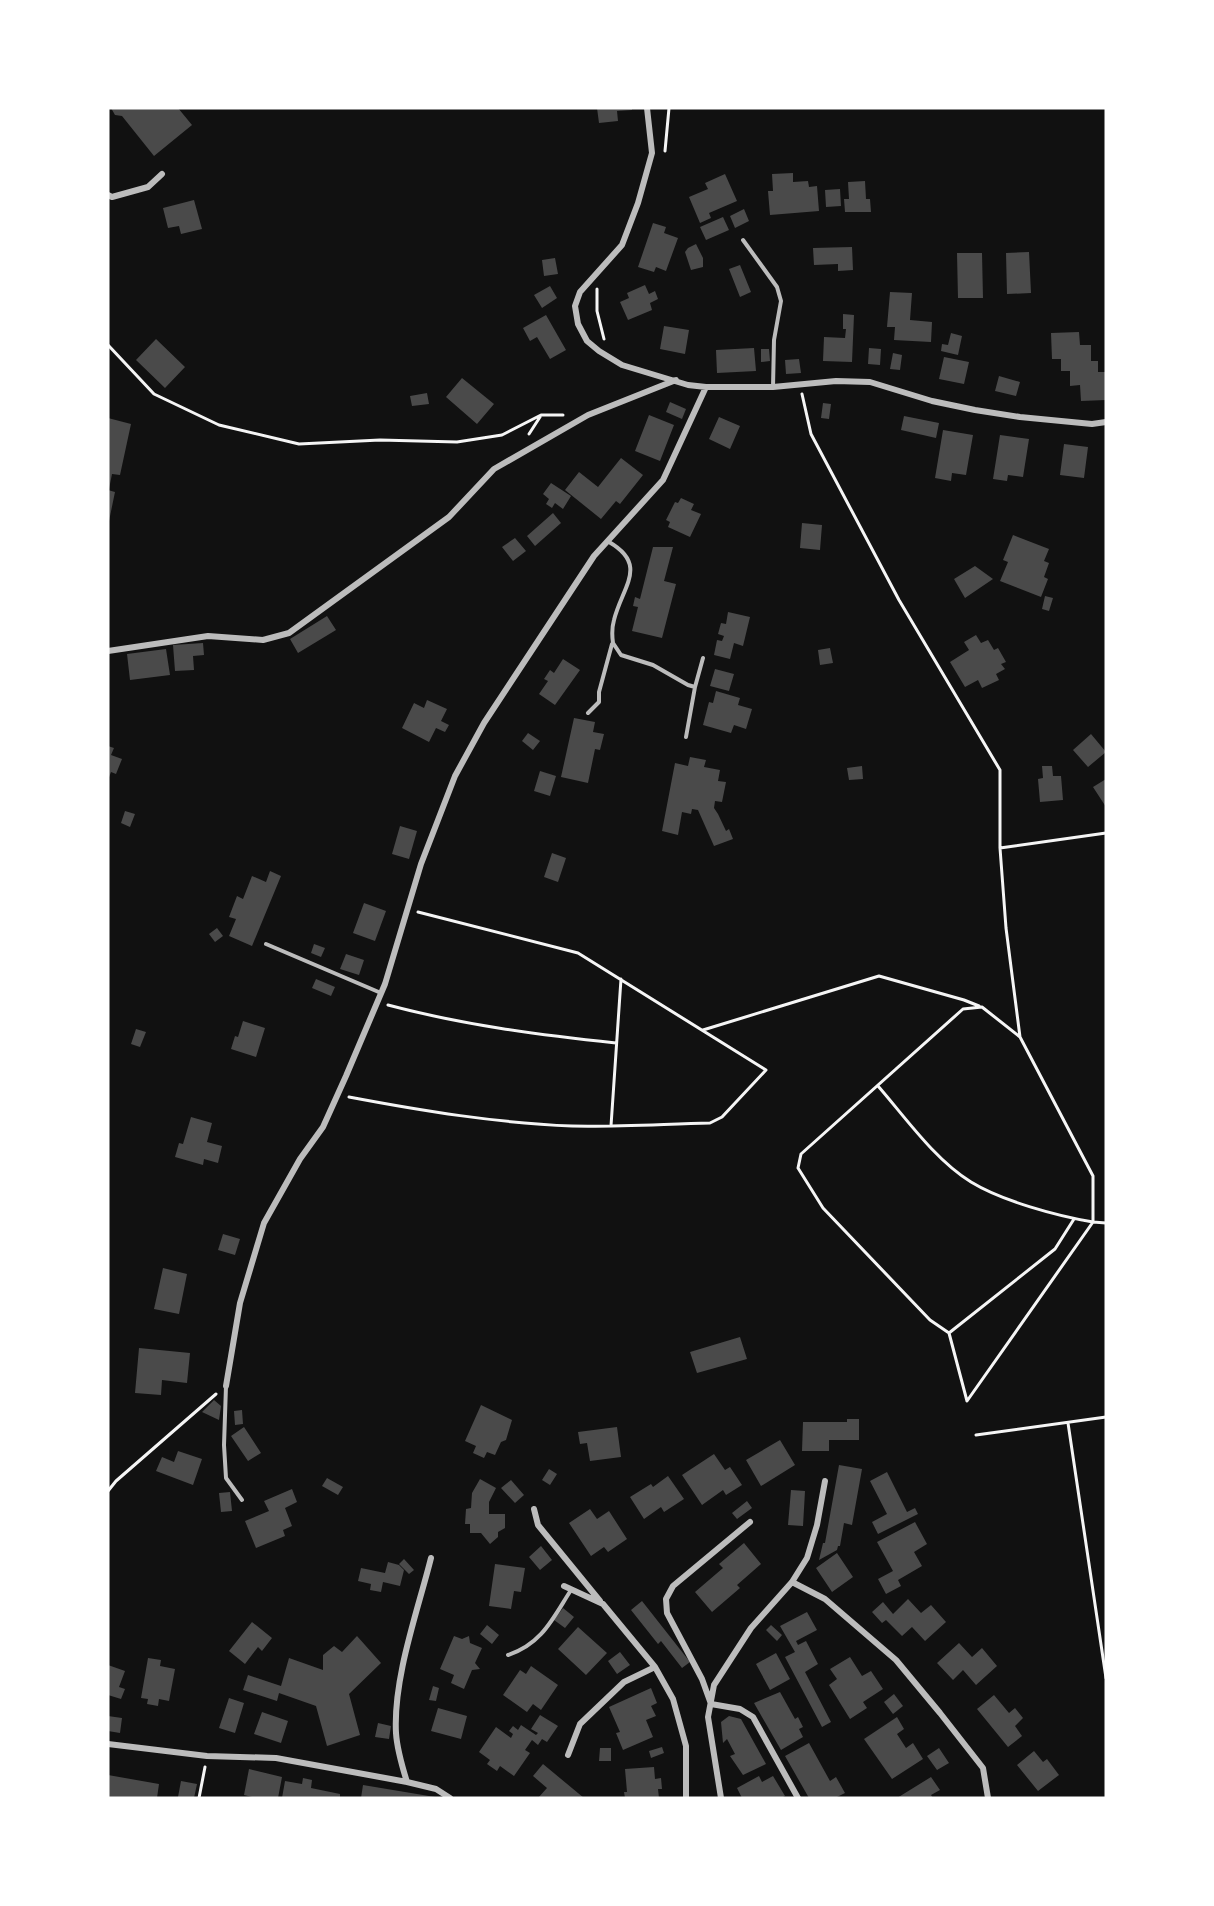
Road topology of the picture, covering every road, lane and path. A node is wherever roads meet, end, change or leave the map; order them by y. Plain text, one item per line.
1 (648, 108) edge
2 (162, 174) dead end
3 (108, 195) edge
4 (743, 240) dead end
5 (108, 345) edge
6 (676, 380) junction
7 (799, 385) junction
8 (706, 387) junction
9 (773, 387) junction
10 (565, 415) dead end
11 (1106, 422) edge
12 (609, 542) junction
13 (613, 643) junction
14 (108, 651) edge
15 (703, 658) dead end
16 (695, 687) junction
17 (588, 713) dead end
18 (686, 737) dead end
19 (1106, 833) edge
20 (1000, 848) junction
21 (408, 910) junction
22 (266, 944) dead end
23 (621, 979) junction
24 (381, 993) junction
25 (378, 1002) junction
26 (982, 1007) junction
27 (702, 1030) junction
28 (1020, 1037) junction
29 (616, 1043) junction
30 (878, 1086) junction
31 (338, 1095) junction
32 (611, 1126) junction
33 (1074, 1219) junction
34 (1093, 1222) junction
35 (1106, 1225) edge
36 (949, 1333) junction
37 (226, 1386) junction
38 (1106, 1417) edge
39 (1068, 1422) junction
40 (976, 1435) dead end
41 (825, 1481) dead end
42 (108, 1491) edge
43 (242, 1500) dead end
44 (534, 1509) dead end
45 (750, 1522) dead end
46 (431, 1558) dead end
47 (792, 1582) junction
48 (564, 1586) dead end
49 (572, 1589) junction
50 (603, 1604) junction
51 (508, 1655) dead end
52 (655, 1667) junction
53 (1106, 1678) edge
54 (711, 1704) junction
55 (108, 1744) edge
56 (568, 1755) dead end
57 (207, 1756) junction
58 (406, 1782) junction
59 (199, 1798) edge
60 (450, 1798) edge
61 (686, 1798) edge
62 (721, 1798) edge
63 (798, 1798) edge
64 (988, 1798) edge

1 - 6 street
2 - 3 street
4 - 9 lane
5 - 10 path
6 - 8 street
6 - 14 street
7 - 9 street
7 - 11 street
7 - 20 path
8 - 9 street
8 - 12 street
12 - 13 lane
12 - 21 street
13 - 16 lane
13 - 17 lane
15 - 16 lane
16 - 18 lane
19 - 20 path
20 - 28 path
21 - 23 path
21 - 24 street
22 - 24 lane
23 - 27 path
23 - 29 path
24 - 25 street
25 - 29 path
25 - 31 street
26 - 27 path
26 - 28 path
26 - 30 path
27 - 32 path
28 - 34 path
29 - 32 path
30 - 33 path
30 - 36 path
31 - 32 path
31 - 37 street
33 - 34 path
33 - 36 path
34 - 35 path
34 - 36 path
37 - 42 path
37 - 43 lane
38 - 39 path
39 - 40 path
39 - 53 path
41 - 47 street
44 - 50 street
45 - 54 street
46 - 58 street
47 - 54 street
47 - 64 street
48 - 49 street
49 - 50 street
49 - 51 lane
50 - 52 street
52 - 56 street
52 - 61 street
54 - 62 street
54 - 63 street
55 - 57 street
57 - 58 street
57 - 59 path
58 - 60 street

